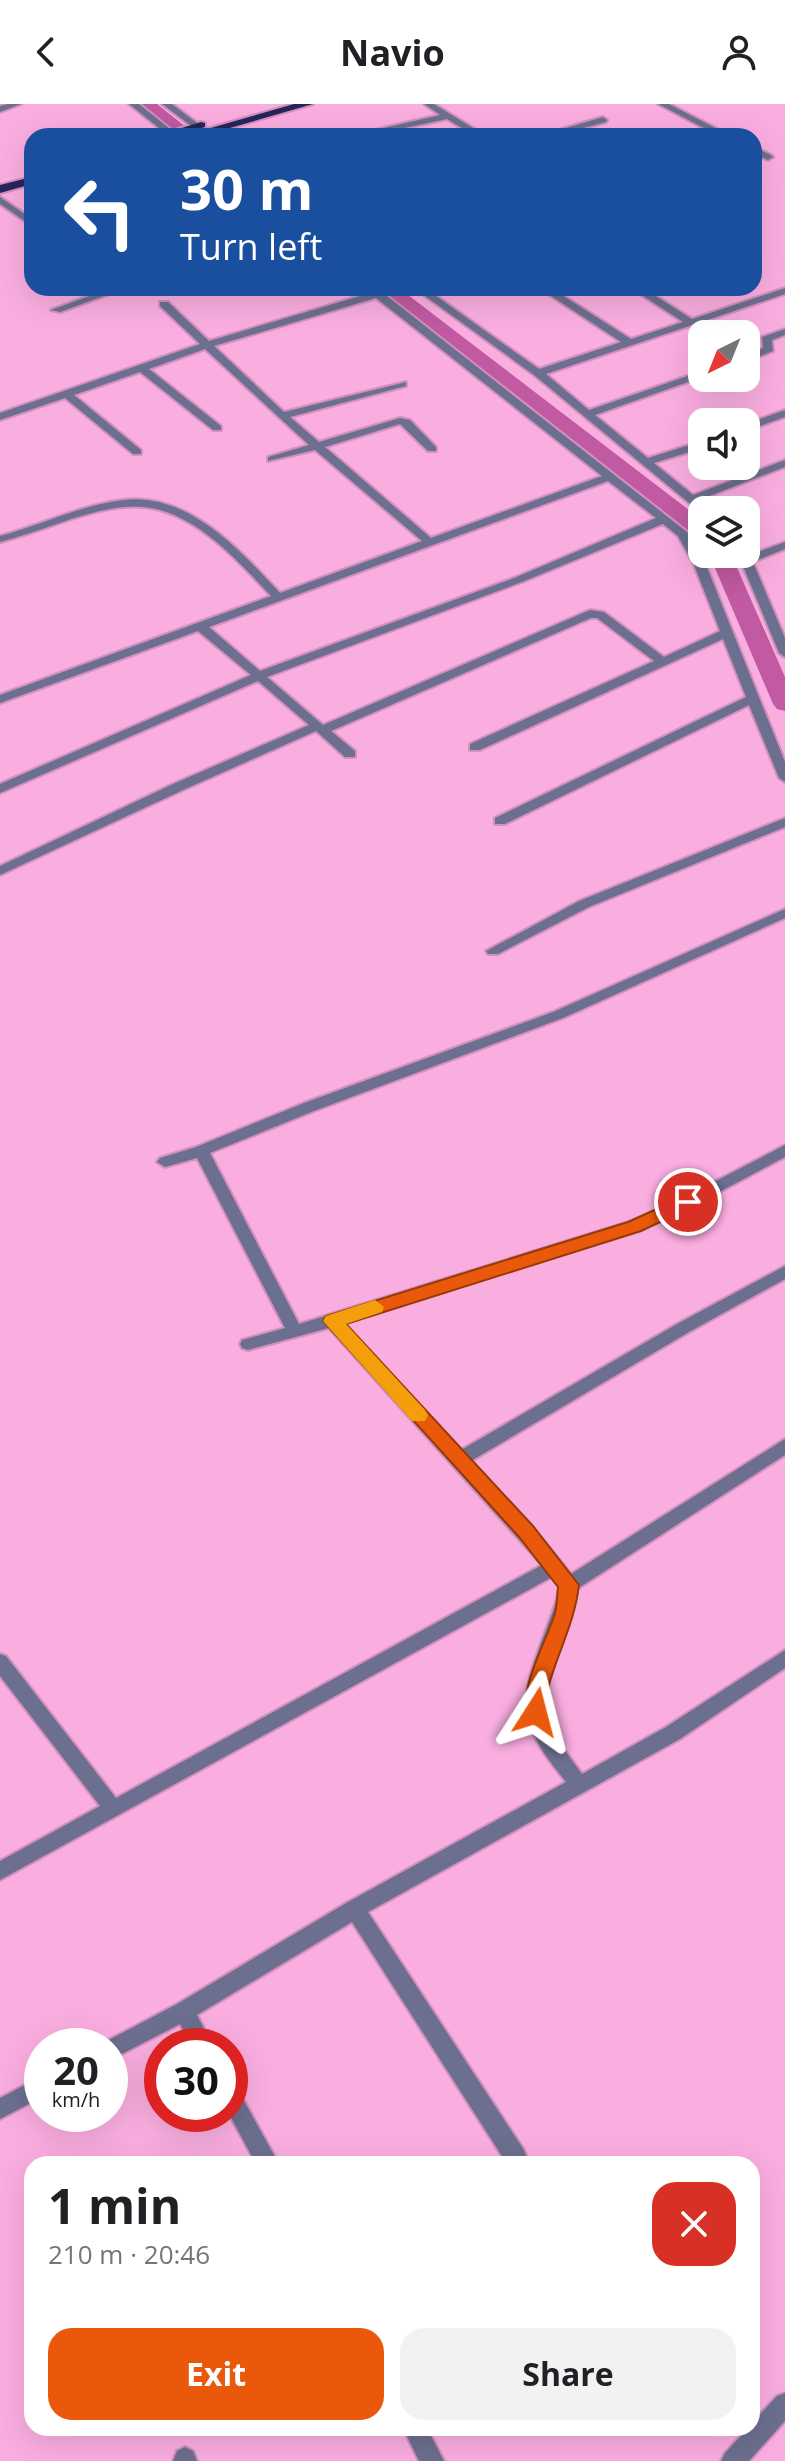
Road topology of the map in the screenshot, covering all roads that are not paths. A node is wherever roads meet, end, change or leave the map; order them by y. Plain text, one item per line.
1 (17, 104) edge
2 (133, 104) edge
3 (166, 104) edge
4 (278, 104) edge
5 (307, 104) edge
6 (428, 104) edge
7 (662, 104) edge
8 (0, 109) edge
9 (448, 116) junction
10 (603, 120) dead end
11 (159, 128) edge
12 (194, 128) edge
13 (210, 128) edge
14 (214, 128) edge
15 (392, 128) edge
16 (468, 128) edge
17 (574, 128) edge
18 (710, 128) edge
19 (762, 154) edge
20 (768, 157) dead end
21 (24, 174) edge
22 (0, 181) edge
23 (24, 182) edge
24 (0, 189) edge
25 (0, 200) edge
26 (24, 217) edge
27 (785, 291) edge
28 (97, 296) edge
29 (359, 296) edge
30 (380, 296) edge
31 (430, 296) edge
32 (557, 296) edge
33 (649, 296) edge
34 (164, 304) dead end
35 (56, 310) dead end
36 (688, 320) edge
37 (701, 320) edge
38 (688, 324) edge
39 (785, 332) edge
40 (630, 343) junction
41 (210, 344) junction
42 (760, 355) edge
43 (142, 368) junction
44 (538, 373) junction
45 (688, 379) edge
46 (402, 384) dead end
47 (66, 393) junction
48 (589, 413) junction
49 (785, 413) edge
50 (282, 416) junction
51 (0, 417) edge
52 (760, 423) edge
53 (217, 428) dead end
54 (316, 445) junction
55 (432, 449) dead end
56 (688, 449) edge
57 (137, 452) dead end
58 (272, 459) dead end
59 (648, 462) junction
60 (785, 463) edge
61 (611, 476) junction
62 (688, 496) edge
63 (700, 496) edge
64 (664, 519) junction
65 (0, 539) edge
66 (427, 540) junction
67 (785, 545) edge
68 (760, 553) edge
69 (749, 568) edge
70 (277, 596) junction
71 (199, 625) junction
72 (726, 633) junction
73 (785, 653) edge
74 (662, 661) junction
75 (259, 676) junction
76 (0, 699) edge
77 (751, 699) junction
78 (320, 728) junction
79 (475, 747) dead end
80 (350, 754) dead end
81 (785, 778) edge
82 (0, 789) edge
83 (500, 821) dead end
84 (785, 822) edge
85 (0, 871) edge
86 (785, 913) edge
87 (493, 951) dead end
88 (785, 1150) edge
89 (201, 1151) junction
90 (165, 1162) dead end
91 (785, 1272) edge
92 (332, 1321) junction
93 (295, 1331) junction
94 (248, 1344) dead end
95 (785, 1446) edge
96 (459, 1460) junction
97 (554, 1567) junction
98 (569, 1585) junction
99 (785, 1658) edge
100 (0, 1662) edge
101 (579, 1785) junction
102 (113, 1809) junction
103 (0, 1871) edge
104 (355, 1909) junction
105 (184, 2011) junction
106 (193, 2028) edge
107 (128, 2041) edge
108 (24, 2096) edge
109 (0, 2109) edge
110 (248, 2128) edge
111 (264, 2156) edge
112 (515, 2156) edge
113 (785, 2404) edge
114 (760, 2431) edge
115 (418, 2436) edge
116 (756, 2436) edge
117 (432, 2461) edge
118 (733, 2461) edge

1 - 8 street
2 - 11 street
3 - 12 street
4 - 13 main road
5 - 14 main road
6 - 9 street
7 - 18 street
9 - 15 street
9 - 16 street
10 - 17 street
19 - 20 street
21 - 22 main road
23 - 24 main road
25 - 26 street
27 - 37 street
28 - 35 street
29 - 41 street
30 - 61 street
31 - 44 street
32 - 40 street
33 - 36 street
34 - 41 street
38 - 40 street
39 - 42 street
40 - 44 street
41 - 43 street
41 - 50 street
43 - 47 street
43 - 53 street
44 - 48 street
45 - 48 street
46 - 50 street
47 - 51 street
47 - 57 street
48 - 59 street
49 - 52 street
50 - 54 street
54 - 55 street
54 - 58 street
54 - 66 street
56 - 59 street
59 - 62 street
60 - 63 street
61 - 64 street
61 - 66 street
64 - 72 street
64 - 75 street
65 - 70 street
66 - 70 street
67 - 68 street
69 - 73 street
70 - 71 street
71 - 75 street
71 - 76 street
72 - 74 street
72 - 77 street
74 - 78 street
74 - 79 street
75 - 78 street
75 - 82 street
77 - 81 street
77 - 83 street
78 - 80 street
78 - 85 street
84 - 87 street
86 - 89 street
88 - 92 street
89 - 90 street
89 - 93 street
91 - 96 street
92 - 93 street
92 - 96 street
93 - 94 street
95 - 98 street
96 - 97 street
97 - 98 street
97 - 102 street
98 - 101 street
99 - 101 street
100 - 102 street
101 - 104 street
102 - 103 street
104 - 105 street
104 - 112 street
105 - 106 street
105 - 107 street
108 - 109 street
110 - 111 street
113 - 114 street
115 - 117 street
116 - 118 street

